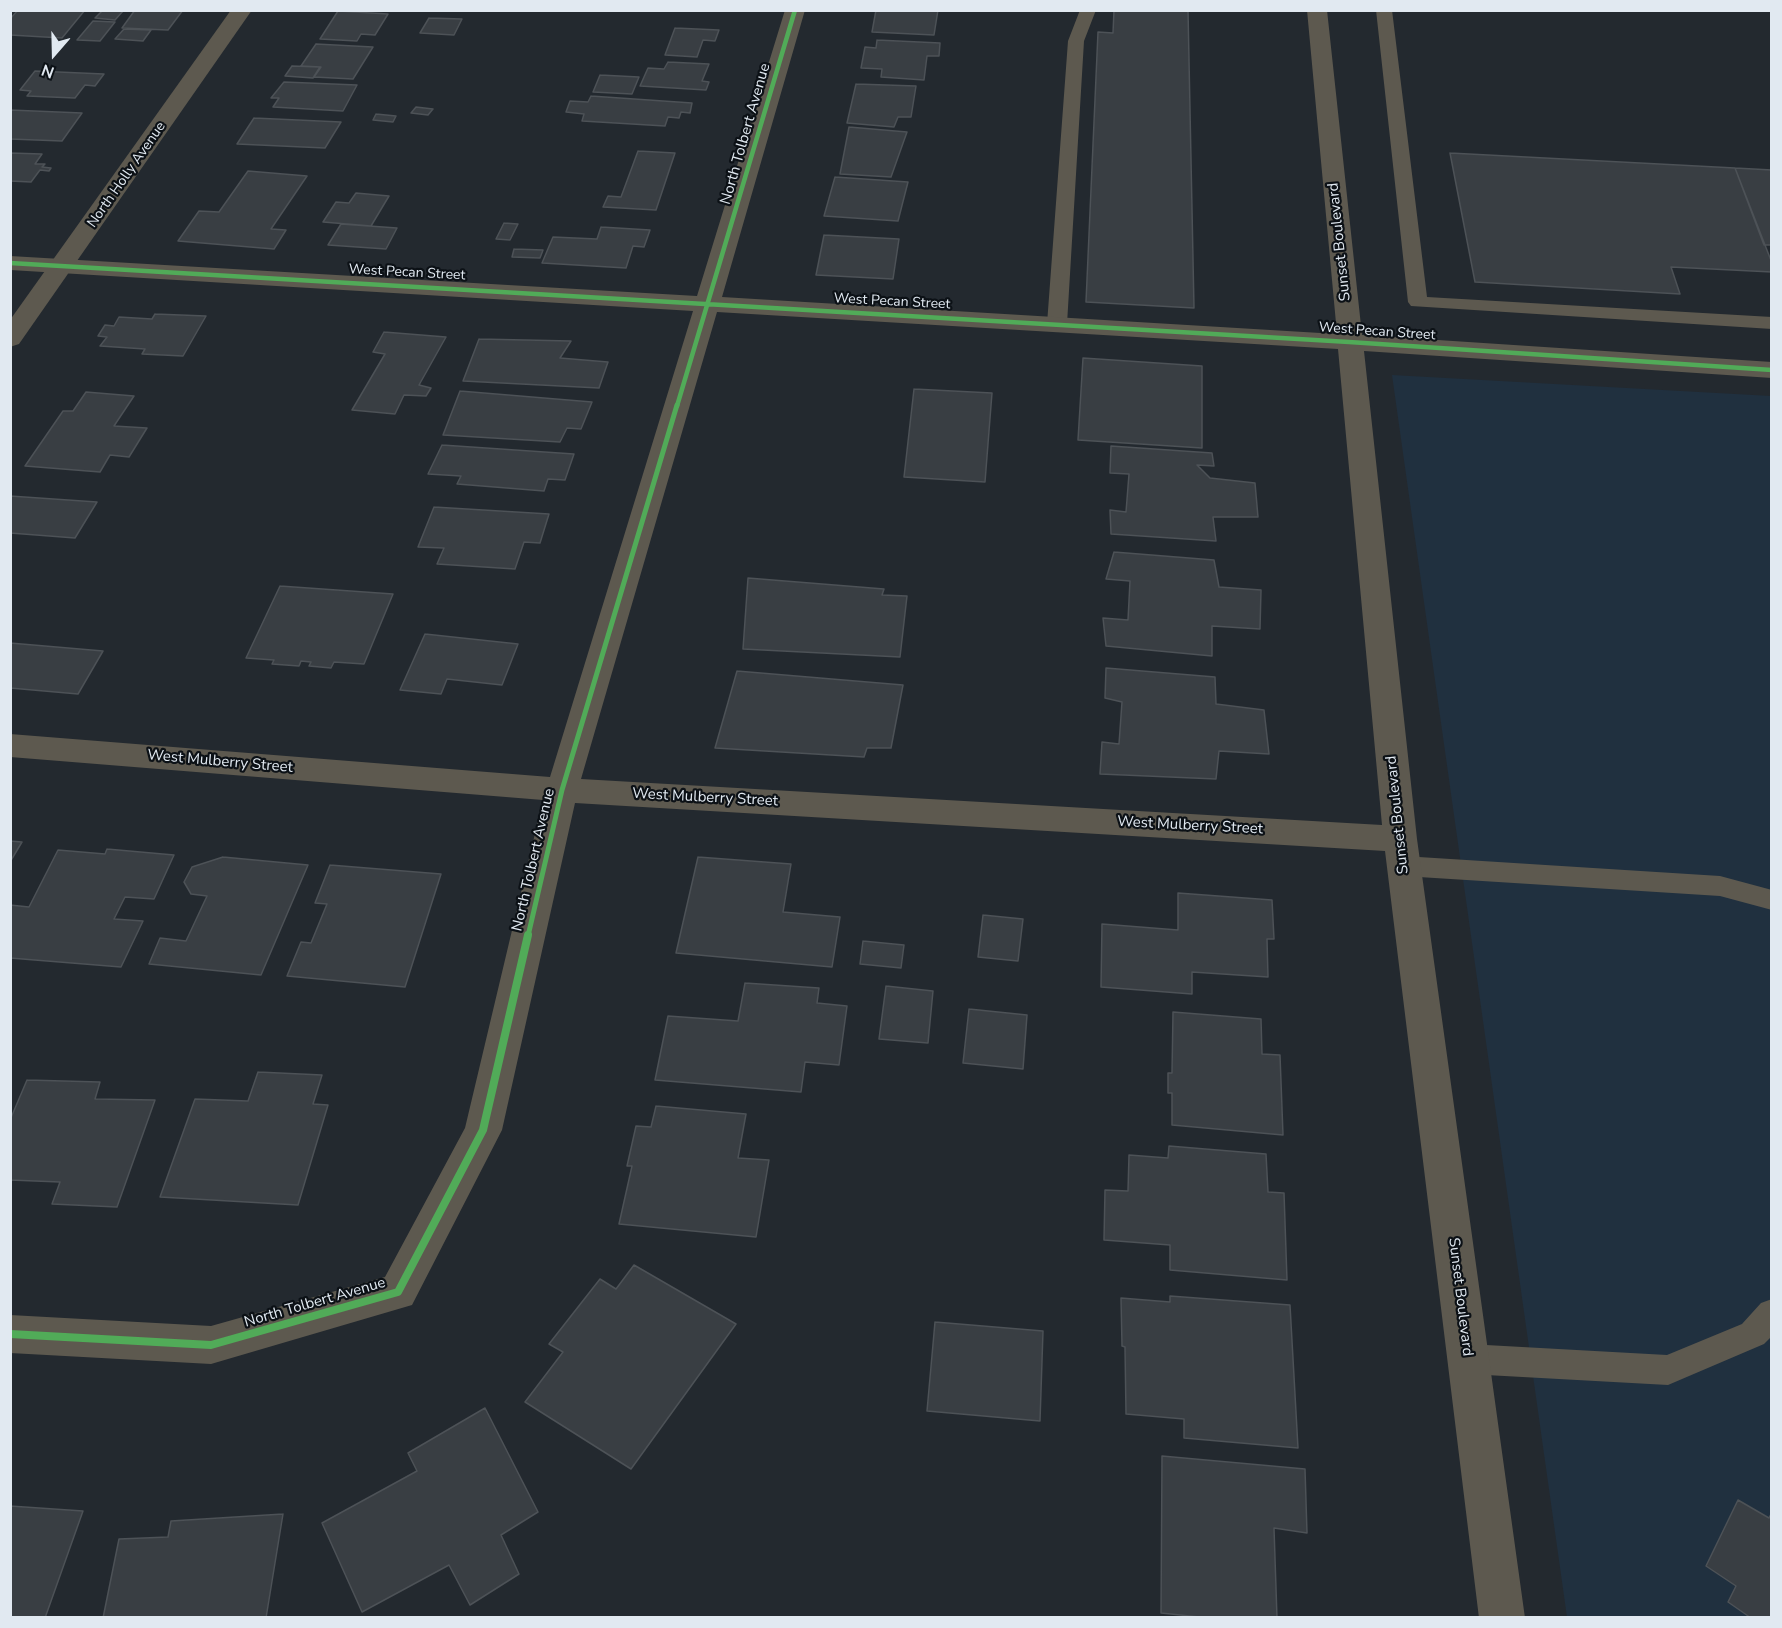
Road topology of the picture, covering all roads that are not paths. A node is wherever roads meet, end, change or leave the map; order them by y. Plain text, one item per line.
1 (242, 10) edge
2 (795, 10) edge
3 (1088, 10) edge
4 (1317, 10) edge
5 (1384, 10) edge
6 (10, 263) edge
7 (63, 266) junction
8 (709, 303) junction
9 (1772, 323) edge
10 (1057, 324) junction
11 (10, 339) edge
12 (1349, 342) junction
13 (1772, 370) edge
14 (10, 745) edge
15 (562, 790) junction
16 (1402, 852) junction
17 (1772, 900) edge
18 (1772, 1313) edge
19 (10, 1334) edge
20 (1468, 1359) junction
21 (1502, 1617) edge

1 - 7 street, North Holly Avenue
2 - 8 street, North Tolbert Avenue
3 - 10 lane
4 - 12 street, Sunset Boulevard
5 - 9 lane
6 - 7 street, West Pecan Street
7 - 8 street, West Pecan Street
7 - 11 street, North Holly Avenue
8 - 10 street, West Pecan Street
8 - 15 street, North Tolbert Avenue
10 - 12 street, West Pecan Street
12 - 13 street, West Pecan Street
12 - 16 street, Sunset Boulevard
14 - 15 street, West Mulberry Street
15 - 16 street, West Mulberry Street
15 - 19 street, North Tolbert Avenue
16 - 17 lane
16 - 20 street, Sunset Boulevard
18 - 20 lane
20 - 21 street, Sunset Boulevard

